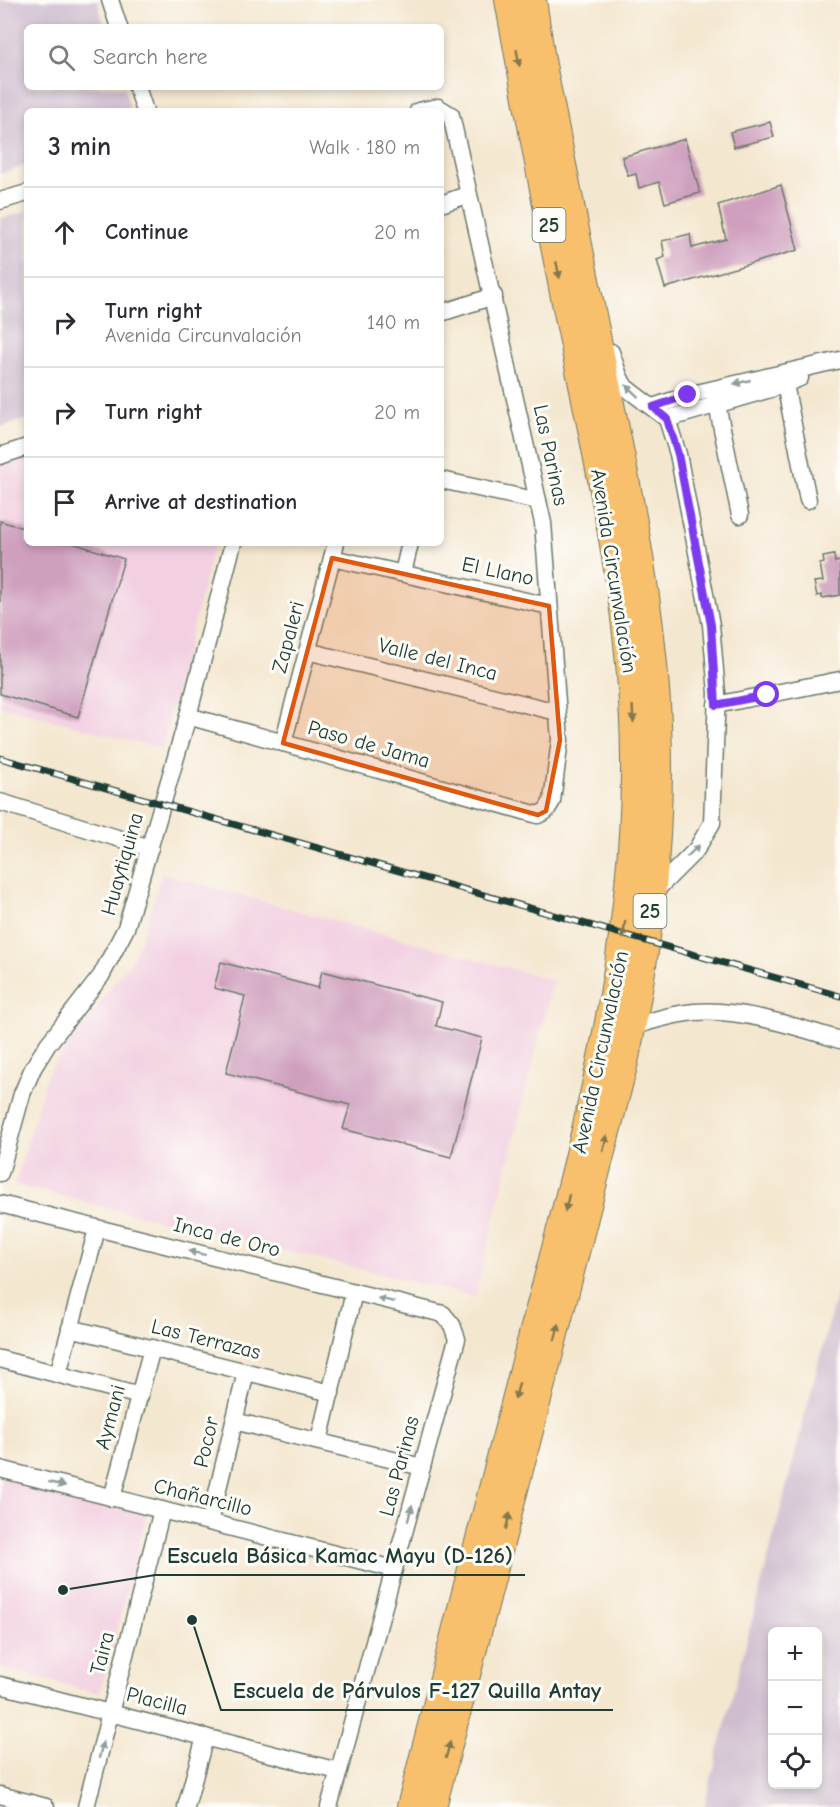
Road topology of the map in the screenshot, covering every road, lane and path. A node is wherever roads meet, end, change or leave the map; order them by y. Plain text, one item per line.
1 (110, 0) edge
2 (508, 0) edge
3 (533, 0) edge
4 (117, 24) edge
5 (138, 90) edge
6 (144, 108) edge
7 (444, 109) edge
8 (24, 194) edge
9 (467, 195) junction
10 (0, 201) edge
11 (444, 203) edge
12 (581, 254) junction
13 (494, 296) junction
14 (444, 312) edge
15 (840, 361) edge
16 (783, 379) junction
17 (715, 397) junction
18 (660, 410) junction
19 (24, 448) edge
20 (0, 456) edge
21 (444, 481) edge
22 (808, 500) dead end
23 (538, 501) junction
24 (740, 515) dead end
25 (231, 546) edge
26 (409, 546) edge
27 (334, 550) edge
28 (403, 573) junction
29 (549, 606) junction
30 (308, 651) junction
31 (840, 680) edge
32 (716, 705) junction
33 (557, 712) junction
34 (188, 716) junction
35 (283, 743) junction
36 (0, 802) edge
37 (538, 815) joint
38 (150, 848) junction
39 (653, 893) junction
40 (632, 1027) junction
41 (840, 1040) edge
42 (0, 1173) edge
43 (0, 1204) edge
44 (97, 1228) junction
45 (354, 1292) junction
46 (443, 1314) joint
47 (70, 1328) junction
48 (152, 1348) junction
49 (0, 1359) edge
50 (246, 1372) junction
51 (58, 1374) junction
52 (331, 1393) junction
53 (140, 1396) junction
54 (234, 1420) junction
55 (319, 1441) junction
56 (422, 1467) junction
57 (0, 1470) edge
58 (112, 1498) junction
59 (162, 1510) junction
60 (210, 1522) junction
61 (394, 1569) junction
62 (0, 1684) edge
63 (110, 1713) junction
64 (205, 1737) junction
65 (338, 1771) junction
66 (0, 1795) edge
67 (46, 1807) edge
68 (86, 1807) edge
69 (186, 1807) edge
70 (329, 1807) edge
71 (410, 1807) edge
72 (433, 1807) edge

1 - 4 street
2 -> 71 highway, Avenida Circunvalación / 25
3 - 12 highway, Avenida Circunvalación / 25
5 - 6 street
7 - 9 street, Las Parinas
8 - 10 street
9 - 11 street
9 - 13 street, Las Parinas
18 -> 12 street, Avenida Circunvalación
12 - 39 highway, Avenida Circunvalación / 25
13 - 14 street
13 - 23 street, Las Parinas
15 - 16 street
16 - 17 street
16 - 22 street
17 - 18 street
17 - 24 street
18 - 32 street
19 - 20 street
21 - 23 street
23 - 29 street, Las Parinas
25 - 34 street, Huaytiquina
26 - 28 street
27 - 28 street, El Llano
27 - 30 street, Zapaleri
28 - 29 street, El Llano
29 - 33 street, Las Parinas
30 - 33 street, Valle del Inca
30 - 35 street, Zapaleri
31 - 32 street
39 -> 32 street
33 - 37 street, Las Parinas
34 - 35 street, Paso de Jama
34 - 38 street, Huaytiquina
35 - 37 street, Paso de Jama
36 - 38 street
38 - 42 street, Huaytiquina
39 - 40 highway, Avenida Circunvalación / 25
40 - 41 street
72 -> 40 highway, Avenida Circunvalación / 25
43 - 44 street, Inca de Oro
45 -> 44 street, Inca de Oro
44 - 47 street
46 -> 45 street, Inca de Oro
45 - 52 street
46 - 56 street, Las Parinas
47 - 48 street, Las Terrazas
47 - 51 street
48 - 50 street, Las Terrazas
48 - 53 street, Aymani
49 - 51 street
50 - 52 street, Las Terrazas
50 - 54 street, Pocor
51 - 53 street
52 - 55 street
53 - 58 street, Aymani
54 - 55 street
54 - 60 street, Pocor
55 - 56 street
61 -> 56 street, Las Parinas
57 -> 58 street, Chañarcillo
58 - 59 street, Chañarcillo
59 - 60 street, Chañarcillo
59 - 63 street, Taira
60 - 61 street, Chañarcillo
61 - 65 street, Las Parinas
62 - 63 street, Placilla
63 - 64 street, Placilla
68 -> 63 street, Taira
64 - 65 street, Placilla
64 - 69 street
65 - 70 street, Las Parinas
66 - 67 street

